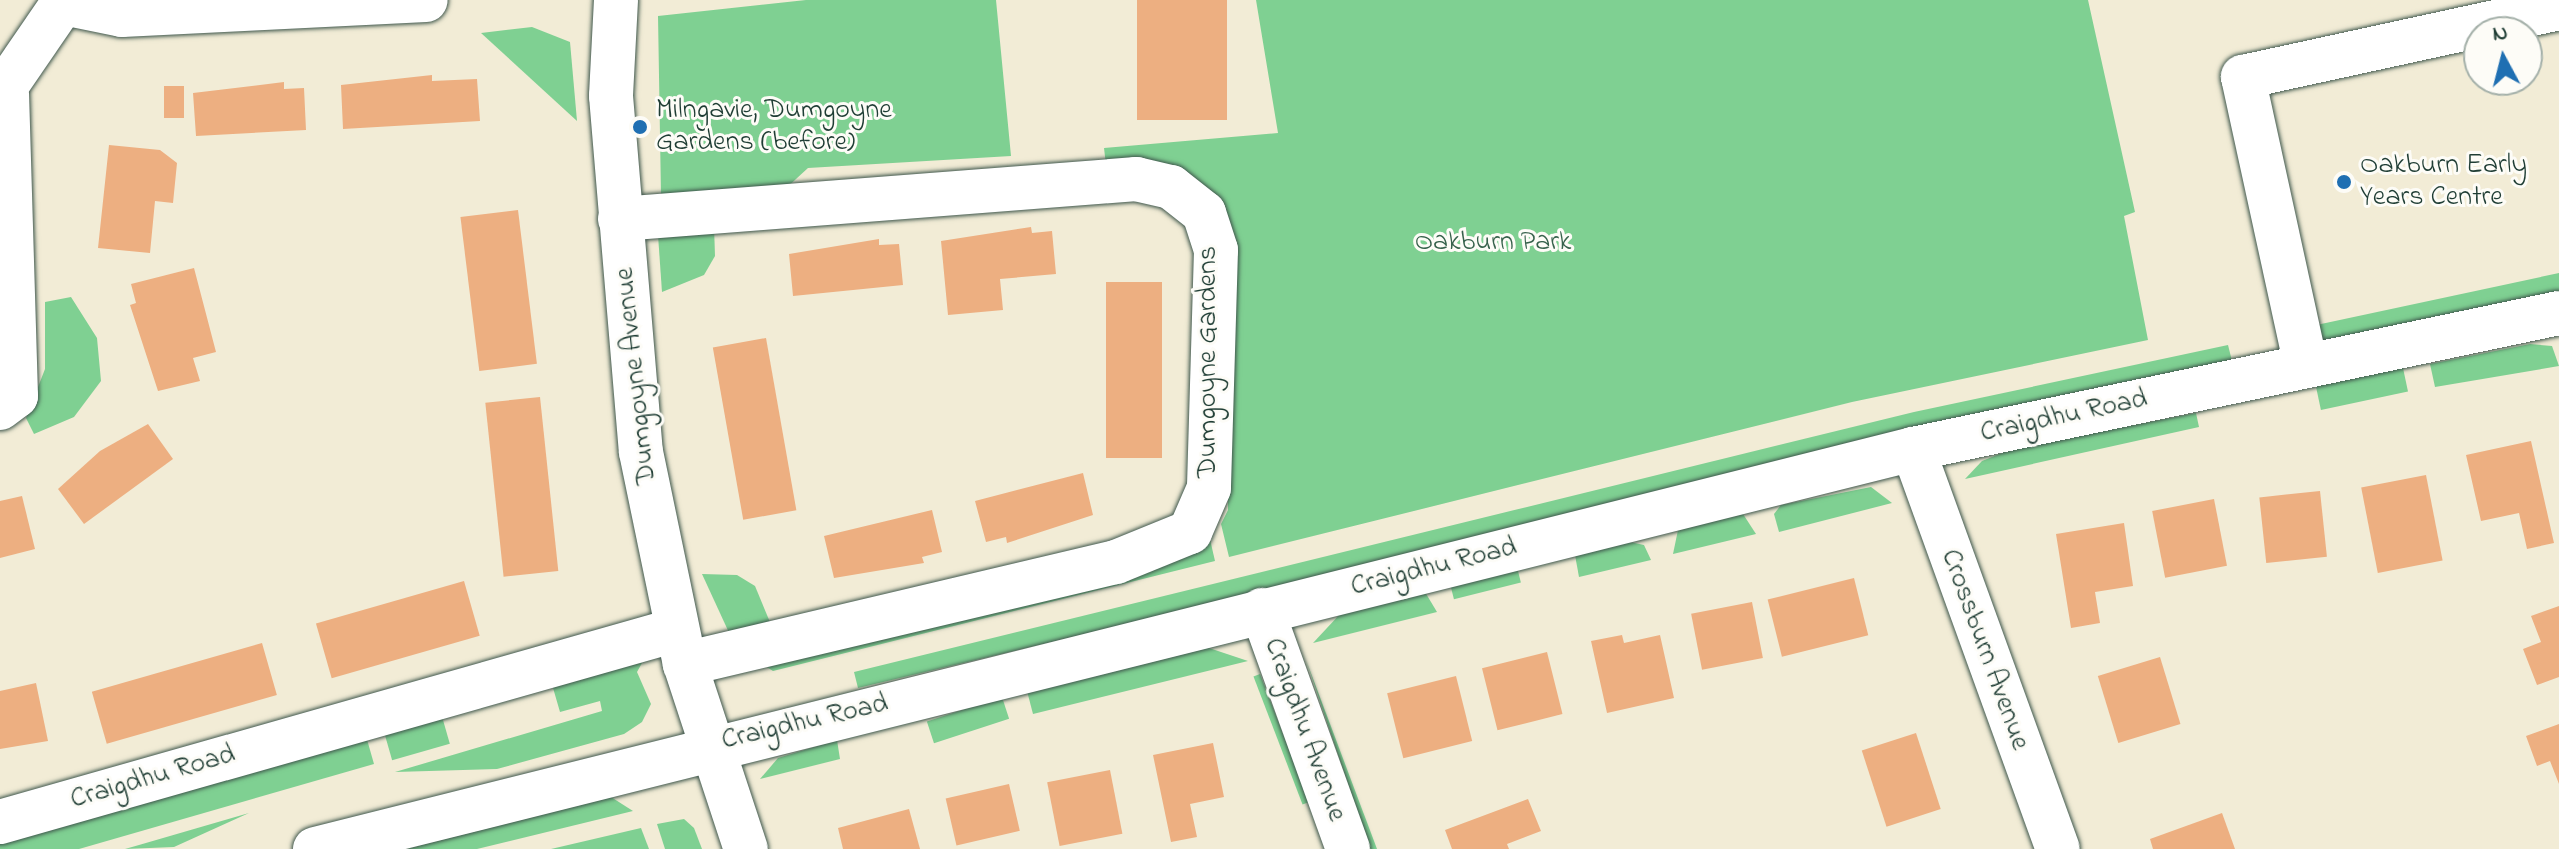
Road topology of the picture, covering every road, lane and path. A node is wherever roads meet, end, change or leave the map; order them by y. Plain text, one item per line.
1 (426, 0) edge
2 (616, 0) edge
3 (62, 1) edge
4 (2559, 8) edge
5 (3, 94) edge
6 (620, 219) junction
7 (2559, 313) edge
8 (2306, 366) junction
9 (0, 408) edge
10 (1913, 449) junction
11 (1262, 610) junction
12 (680, 647) junction
13 (707, 746) junction
14 (0, 822) edge
15 (315, 849) edge
16 (746, 849) edge
17 (1348, 849) edge
18 (2058, 849) edge

1 - 3 street
2 - 6 street, Dumgoyne Avenue
3 - 5 street
4 - 8 street
5 - 9 street
6 - 12 street, Dumgoyne Avenue
6 - 12 street, Dumgoyne Gardens
7 - 8 street, Craigdhu Road
8 - 10 street, Craigdhu Road
10 - 11 street, Craigdhu Road
10 - 18 street, Crossburn Avenue
11 - 13 street, Craigdhu Road
11 - 17 street, Craigdhu Avenue
12 - 13 street, Dumgoyne Avenue
12 - 14 street, Craigdhu Road
13 - 15 street, Craigdhu Road
13 - 16 street, Dumgoyne Avenue

